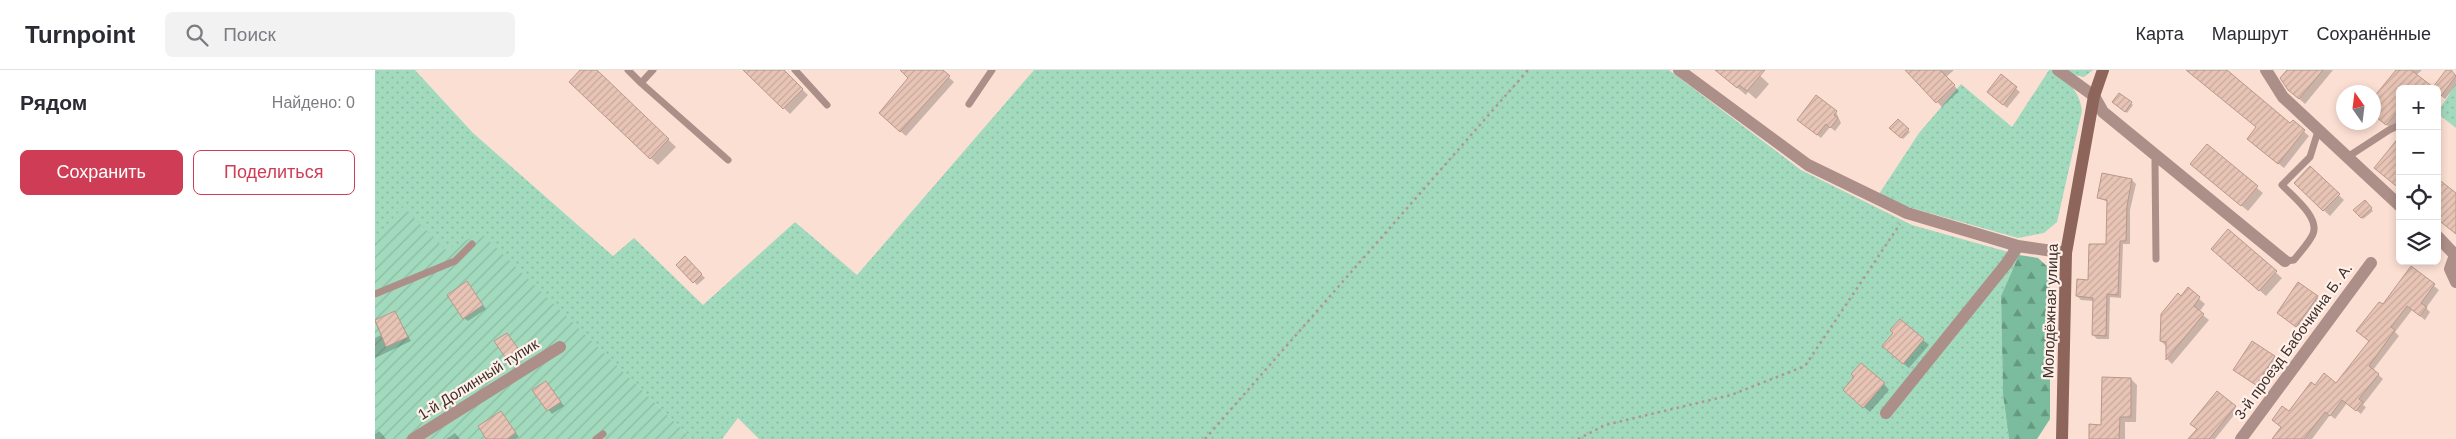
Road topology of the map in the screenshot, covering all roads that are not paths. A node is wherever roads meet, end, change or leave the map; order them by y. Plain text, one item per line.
1 (628, 70) edge
2 (653, 70) edge
3 (795, 70) edge
4 (993, 70) edge
5 (1679, 70) edge
6 (2058, 70) edge
7 (2103, 70) edge
8 (2266, 70) edge
9 (641, 83) junction
10 (2093, 96) junction
11 (969, 104) dead end
12 (827, 105) dead end
13 (2396, 127) edge
14 (2319, 128) junction
15 (2157, 154) junction
16 (2349, 156) junction
17 (729, 160) dead end
18 (2396, 202) edge
19 (2441, 240) edge
20 (472, 244) dead end
21 (2019, 246) junction
22 (2065, 253) junction
23 (2455, 255) edge
24 (2156, 259) dead end
25 (2285, 261) joint
26 (2371, 263) dead end
27 (2456, 282) edge
28 (375, 294) edge
29 (560, 347) dead end
30 (1886, 413) dead end
31 (603, 434) dead end
32 (413, 439) edge
33 (596, 439) edge
34 (2062, 439) edge
35 (2241, 439) edge

1 - 9 lane
2 - 9 lane
3 - 12 lane
4 - 11 lane
5 - 21 street
6 - 10 street
7 - 10 street, Молодёжная улица
8 - 14 street
9 - 17 lane
10 - 15 street
10 - 22 street, Молодёжная улица
13 - 16 lane
14 - 16 street
14 - 25 lane
15 - 24 lane
15 - 25 street
16 - 18 street
19 - 23 street
20 - 28 lane
21 - 22 street
21 - 30 street
22 - 34 street, Молодёжная улица
23 - 27 street
26 - 35 street, 3-й проезд Бабочкина Б. А.
29 - 32 street, 1-й Долинный тупик
31 - 33 lane

